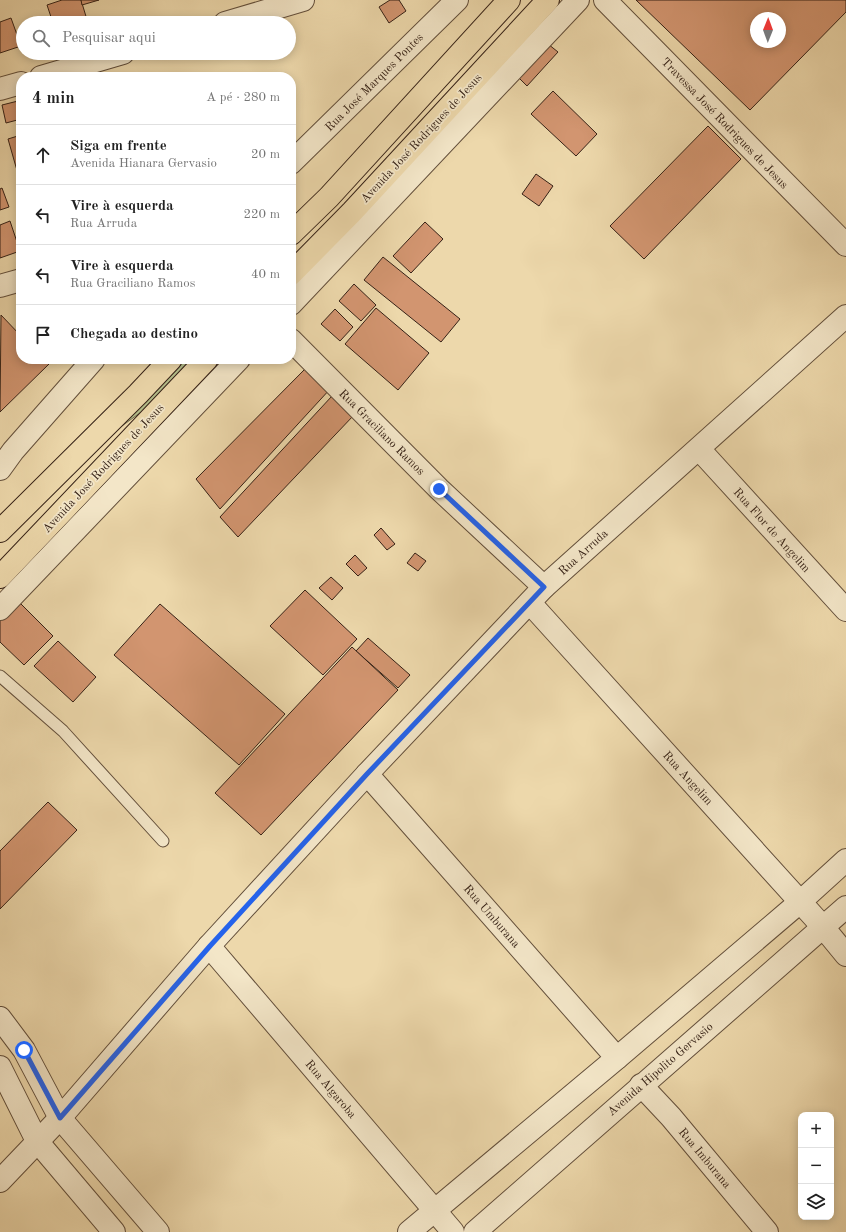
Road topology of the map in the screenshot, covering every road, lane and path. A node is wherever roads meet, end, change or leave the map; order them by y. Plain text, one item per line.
1 (304, 0) edge
2 (457, 0) edge
3 (509, 0) edge
4 (548, 0) edge
5 (578, 0) edge
6 (605, 0) edge
7 (249, 16) edge
8 (99, 60) edge
9 (58, 72) edge
10 (16, 84) edge
11 (0, 89) edge
12 (296, 158) edge
13 (296, 229) edge
14 (846, 245) edge
15 (296, 269) edge
16 (16, 281) edge
17 (0, 286) edge
18 (296, 299) edge
19 (846, 316) edge
20 (296, 345) edge
21 (90, 364) edge
22 (166, 364) edge
23 (202, 364) edge
24 (234, 364) edge
25 (699, 449) junction
26 (0, 469) edge
27 (0, 531) edge
28 (0, 577) edge
29 (544, 587) junction
30 (530, 603) junction
31 (0, 609) edge
32 (846, 610) edge
33 (0, 676) edge
34 (367, 774) junction
35 (163, 842) dead end
36 (846, 860) edge
37 (800, 902) junction
38 (846, 907) edge
39 (823, 927) junction
40 (210, 946) junction
41 (846, 955) edge
42 (0, 1018) edge
43 (616, 1058) junction
44 (0, 1067) edge
45 (641, 1085) junction
46 (60, 1118) junction
47 (38, 1141) junction
48 (0, 1181) edge
49 (434, 1210) junction
50 (114, 1232) edge
51 (158, 1232) edge
52 (409, 1232) edge
53 (453, 1232) edge
54 (475, 1232) edge
55 (767, 1232) edge

1 - 7 street
2 - 12 street, Rua José Marques Pontes
3 - 13 main road
4 - 15 main road, Avenida José Rodrigues de Jesus
5 - 18 street
6 - 14 street, Travessa José Rodrigues de Jesus
8 - 9 street
10 - 11 street
16 - 17 street
19 - 25 street, Rua Arruda
20 - 29 street, Rua Graciliano Ramos
21 - 26 street
22 - 27 main road, Avenida José Rodrigues de Jesus
23 - 28 main road, Avenida José Rodrigues de Jesus
24 - 31 street
25 - 29 street, Rua Arruda
25 - 32 street, Rua Flor de Angelim
29 - 30 street, Rua Arruda
30 - 34 street, Rua Arruda
30 - 37 street, Rua Angelim
33 - 35 lane
34 - 40 street, Rua Arruda
34 - 43 street, Rua Umburana
36 - 37 street
37 - 39 street, Rua Angelim
37 - 43 street
38 - 39 street, Avenida Hipolito Gervasio
39 - 41 street, Rua Angelim
39 - 45 street, Avenida Hipolito Gervasio
40 - 46 street, Rua Arruda
40 - 49 street, Rua Algaroba
42 - 46 street
43 - 49 street
44 - 47 street
45 - 54 street, Avenida Hipolito Gervasio
45 - 55 street, Rua Imburana
46 - 47 street, Rua Arruda
46 - 51 street
47 - 48 street, Rua Arruda
47 - 50 street
49 - 52 street
49 - 53 street, Rua Algaroba

